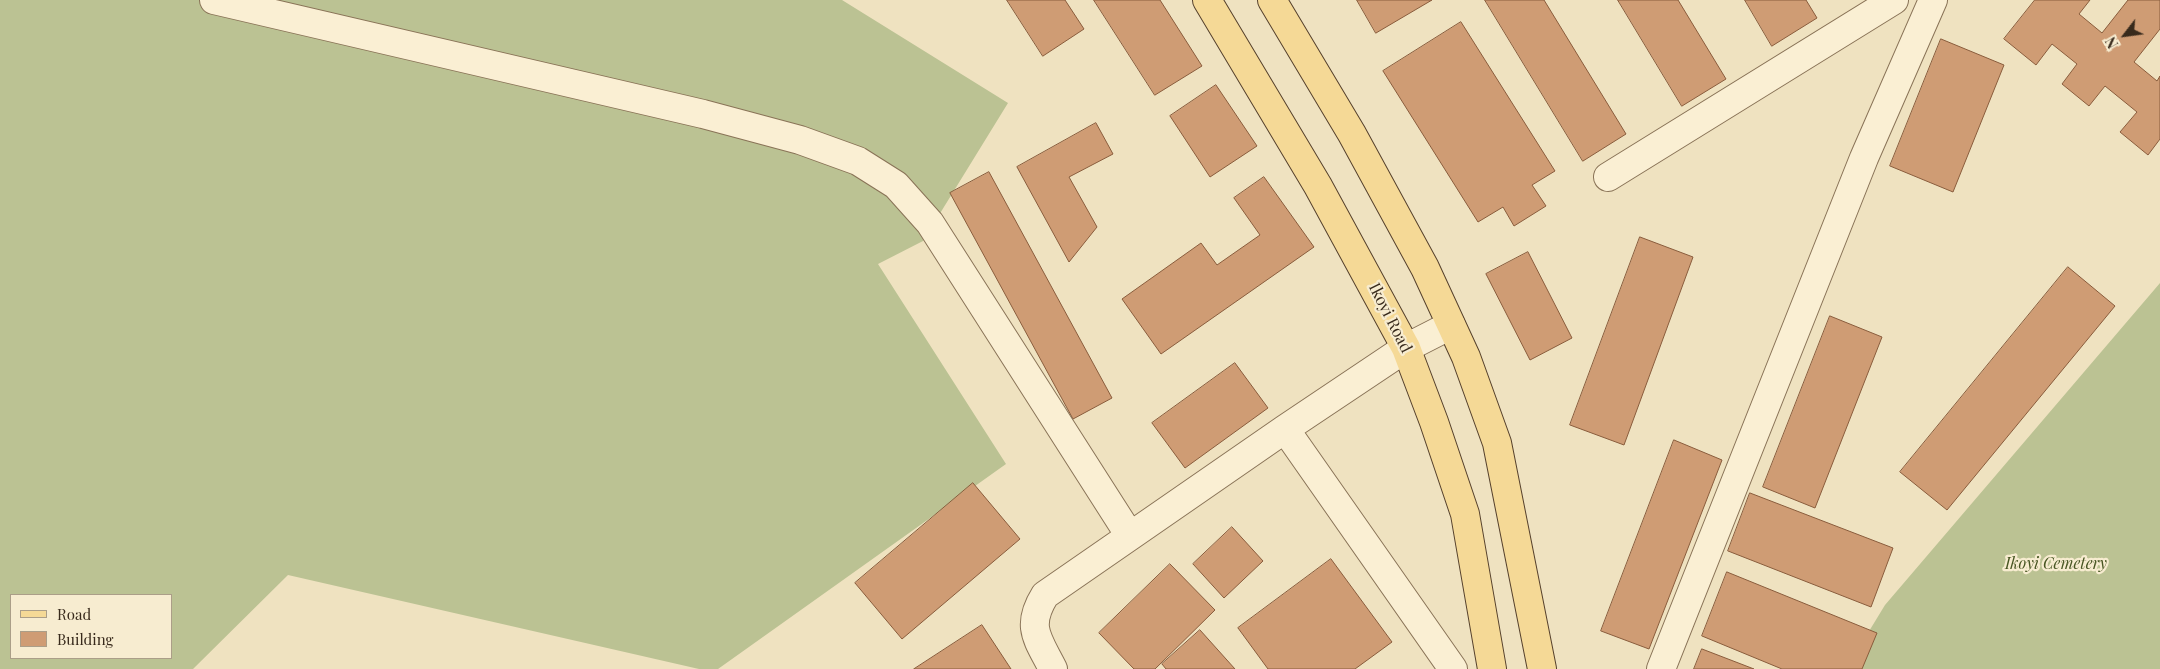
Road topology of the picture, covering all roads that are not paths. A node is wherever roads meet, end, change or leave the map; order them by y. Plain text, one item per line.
1 (214, 0) edge
2 (1207, 0) edge
3 (1272, 0) edge
4 (1894, 0) edge
5 (1933, 0) edge
6 (1608, 177) dead end
7 (1451, 325) junction
8 (1406, 348) junction
9 (1285, 429) junction
10 (1130, 536) junction
11 (1053, 669) edge
12 (1454, 669) edge
13 (1492, 669) edge
14 (1542, 669) edge
15 (1661, 669) edge

1 - 10 street
2 - 8 main road, Ikoyi Road
3 - 7 main road
4 - 6 street
5 - 15 street
7 - 8 street
7 - 14 main road
8 - 9 street
8 - 13 main road, Ikoyi Road
9 - 10 street
9 - 12 street
10 - 11 street

